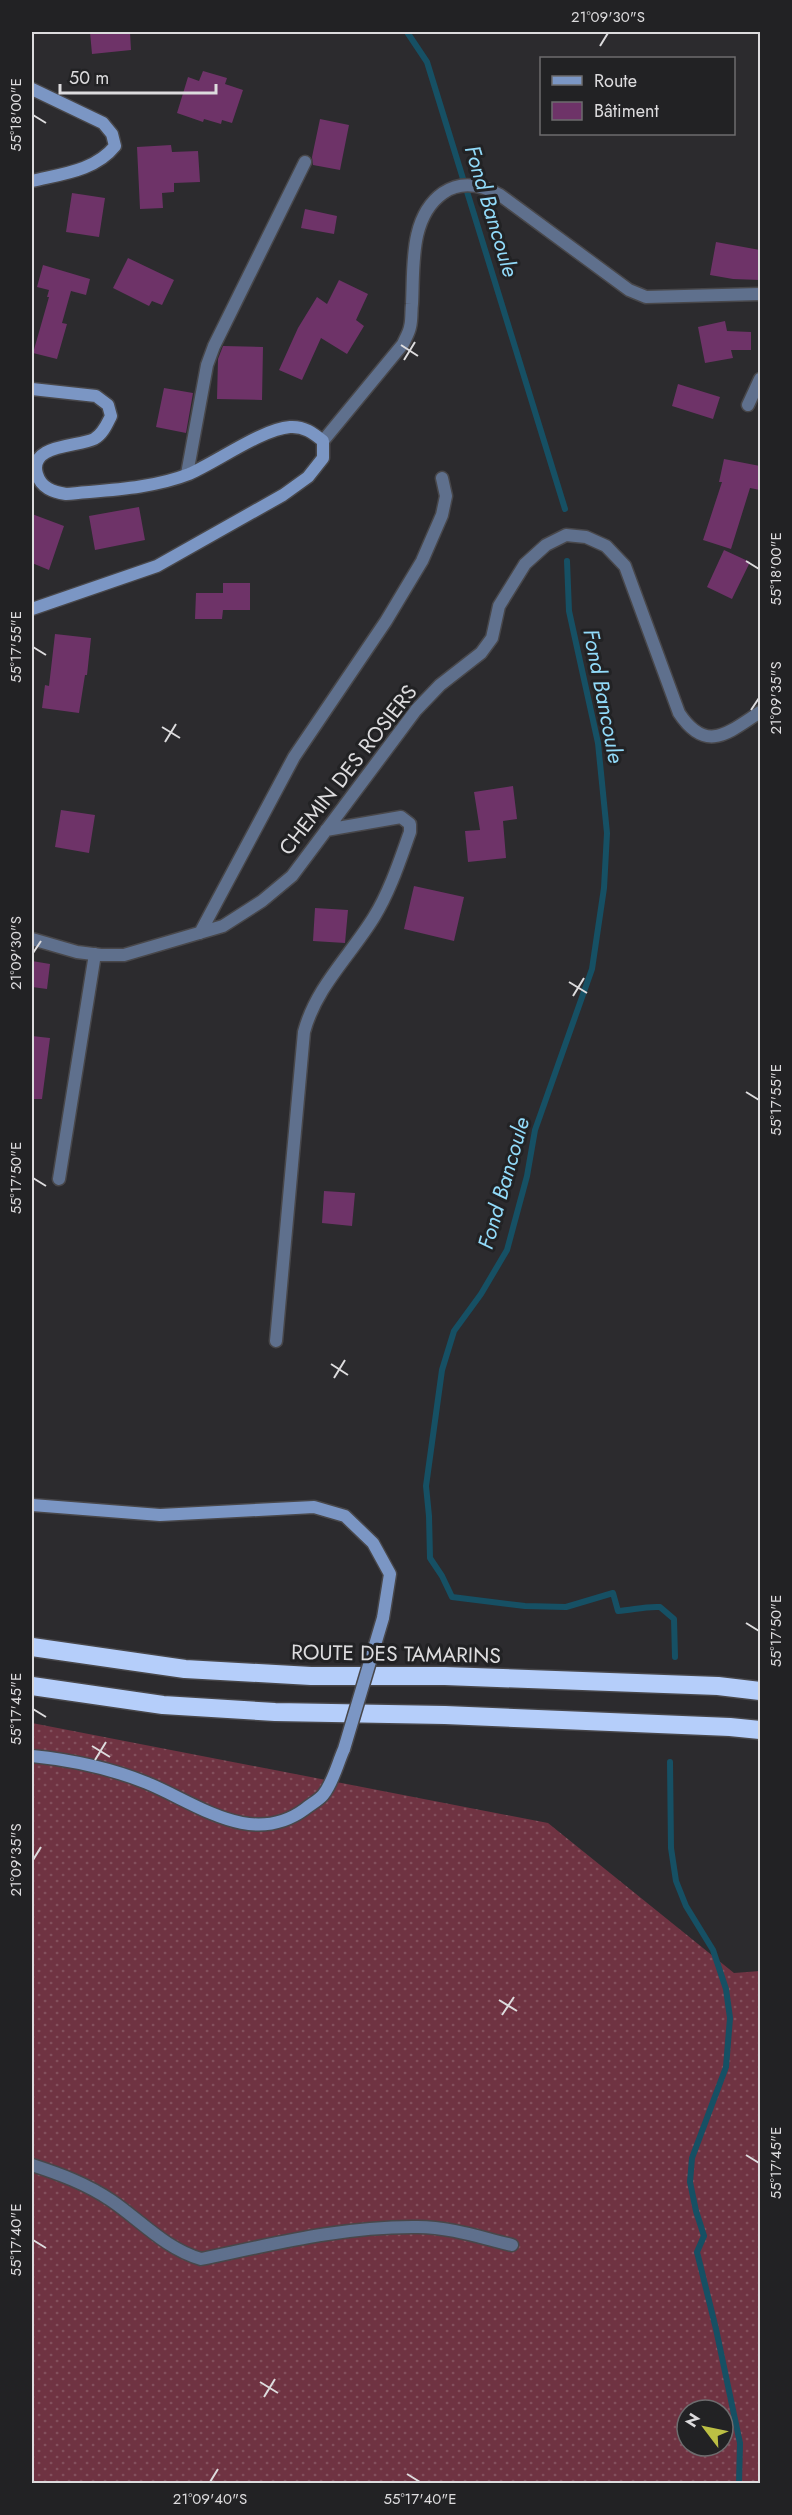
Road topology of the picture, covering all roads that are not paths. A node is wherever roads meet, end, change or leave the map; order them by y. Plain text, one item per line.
1 (32, 88) edge
2 (305, 162) dead end
3 (32, 182) edge
4 (760, 294) edge
5 (760, 379) edge
6 (32, 389) edge
7 (748, 405) dead end
8 (323, 441) junction
9 (188, 474) junction
10 (442, 478) dead end
11 (32, 609) edge
12 (760, 712) edge
13 (326, 830) junction
14 (200, 933) junction
15 (32, 939) edge
16 (95, 954) junction
17 (59, 1179) dead end
18 (276, 1341) dead end
19 (32, 1505) edge
20 (32, 1647) edge
21 (32, 1686) edge
22 (760, 1691) edge
23 (760, 1730) edge
24 (32, 1756) edge
25 (32, 2165) edge
26 (512, 2245) dead end

1 - 3 main road
2 - 9 street
4 - 8 street
5 - 7 street
6 - 9 main road
8 - 9 main road
8 - 11 main road
10 - 14 street
12 - 13 street, CHEMIN DES ROSIERS
13 - 14 street, CHEMIN DES ROSIERS
13 - 18 street
14 - 16 street, CHEMIN DES ROSIERS
15 - 16 street, CHEMIN DES ROSIERS
16 - 17 street
19 - 24 main road, bridge
20 - 22 highway, ROUTE DES TAMARINS
21 - 23 highway
25 - 26 street

